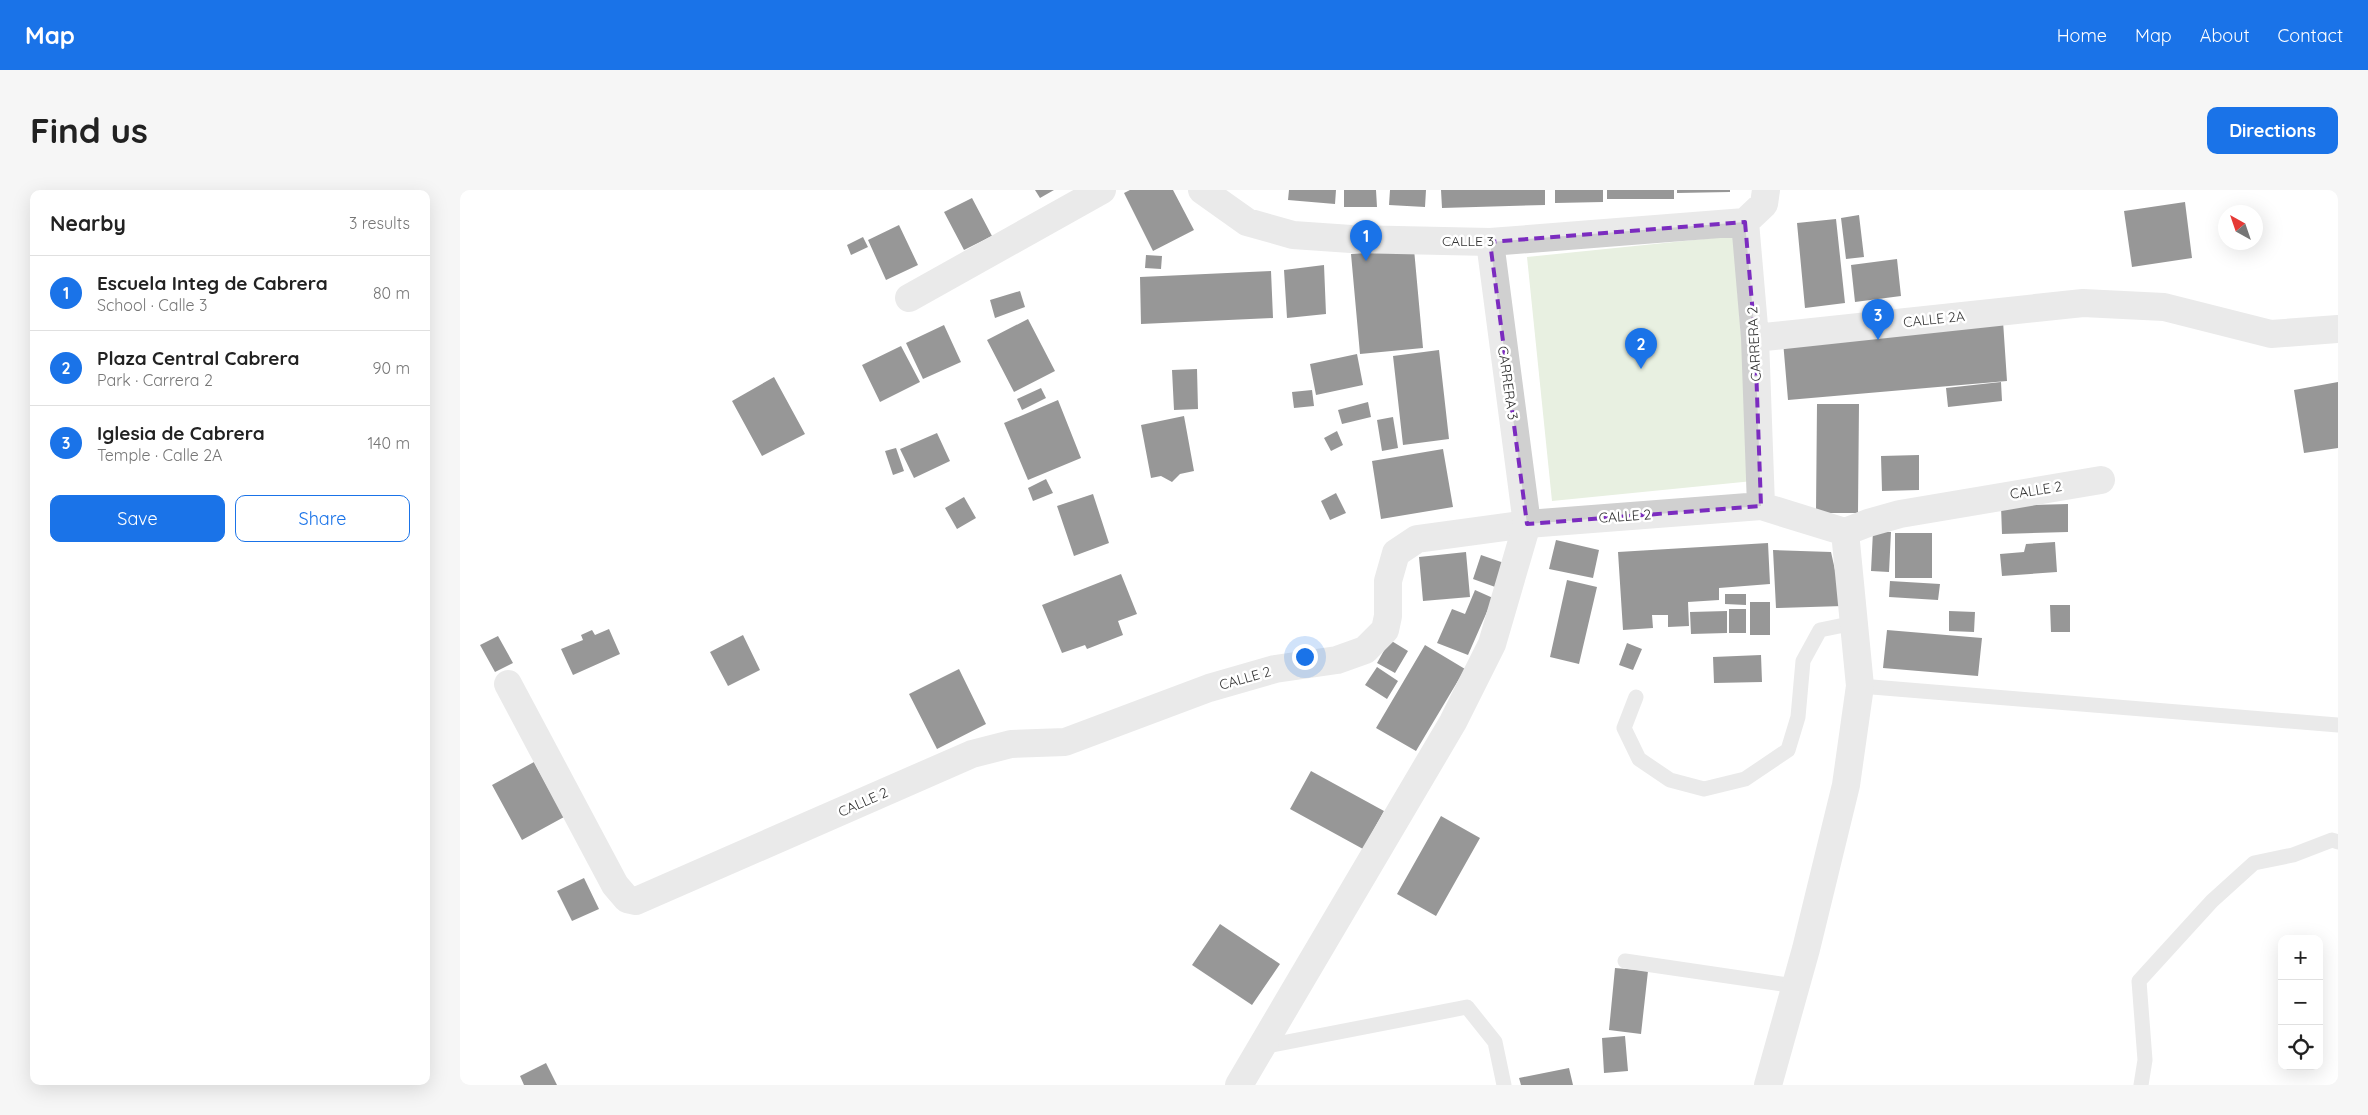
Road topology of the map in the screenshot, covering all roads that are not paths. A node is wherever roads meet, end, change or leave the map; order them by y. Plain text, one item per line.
1 (1102, 190) edge
2 (1202, 190) edge
3 (1766, 190) edge
4 (1745, 222) junction
5 (1490, 242) junction
6 (909, 298) dead end
7 (2338, 328) edge
8 (1755, 338) junction
9 (2101, 480) dead end
10 (1760, 506) junction
11 (1527, 524) junction
12 (1845, 532) junction
13 (1854, 624) junction
14 (508, 684) dead end
15 (1860, 686) junction
16 (1636, 697) dead end
17 (2338, 725) edge
18 (2338, 842) edge
19 (1625, 961) dead end
20 (1795, 986) junction
21 (1262, 1047) junction
22 (1239, 1085) edge
23 (1504, 1085) edge
24 (1768, 1085) edge
25 (2141, 1085) edge

1 - 6 street
2 - 5 street, CALLE 3
3 - 4 street
4 - 5 street, CALLE 3
4 - 8 street, CARRERA 2
5 - 11 street, CARRERA 3
7 - 8 street, CALLE 2A
8 - 10 street, CARRERA 2
9 - 12 street, CALLE 2
10 - 11 street, CALLE 2
10 - 12 street, CALLE 2
11 - 14 street, CALLE 2
11 - 21 street
12 - 13 street
13 - 15 street
13 - 16 lane
15 - 17 lane
15 - 20 street
18 - 25 lane
19 - 20 lane
20 - 24 street
21 - 22 street
21 - 23 lane

